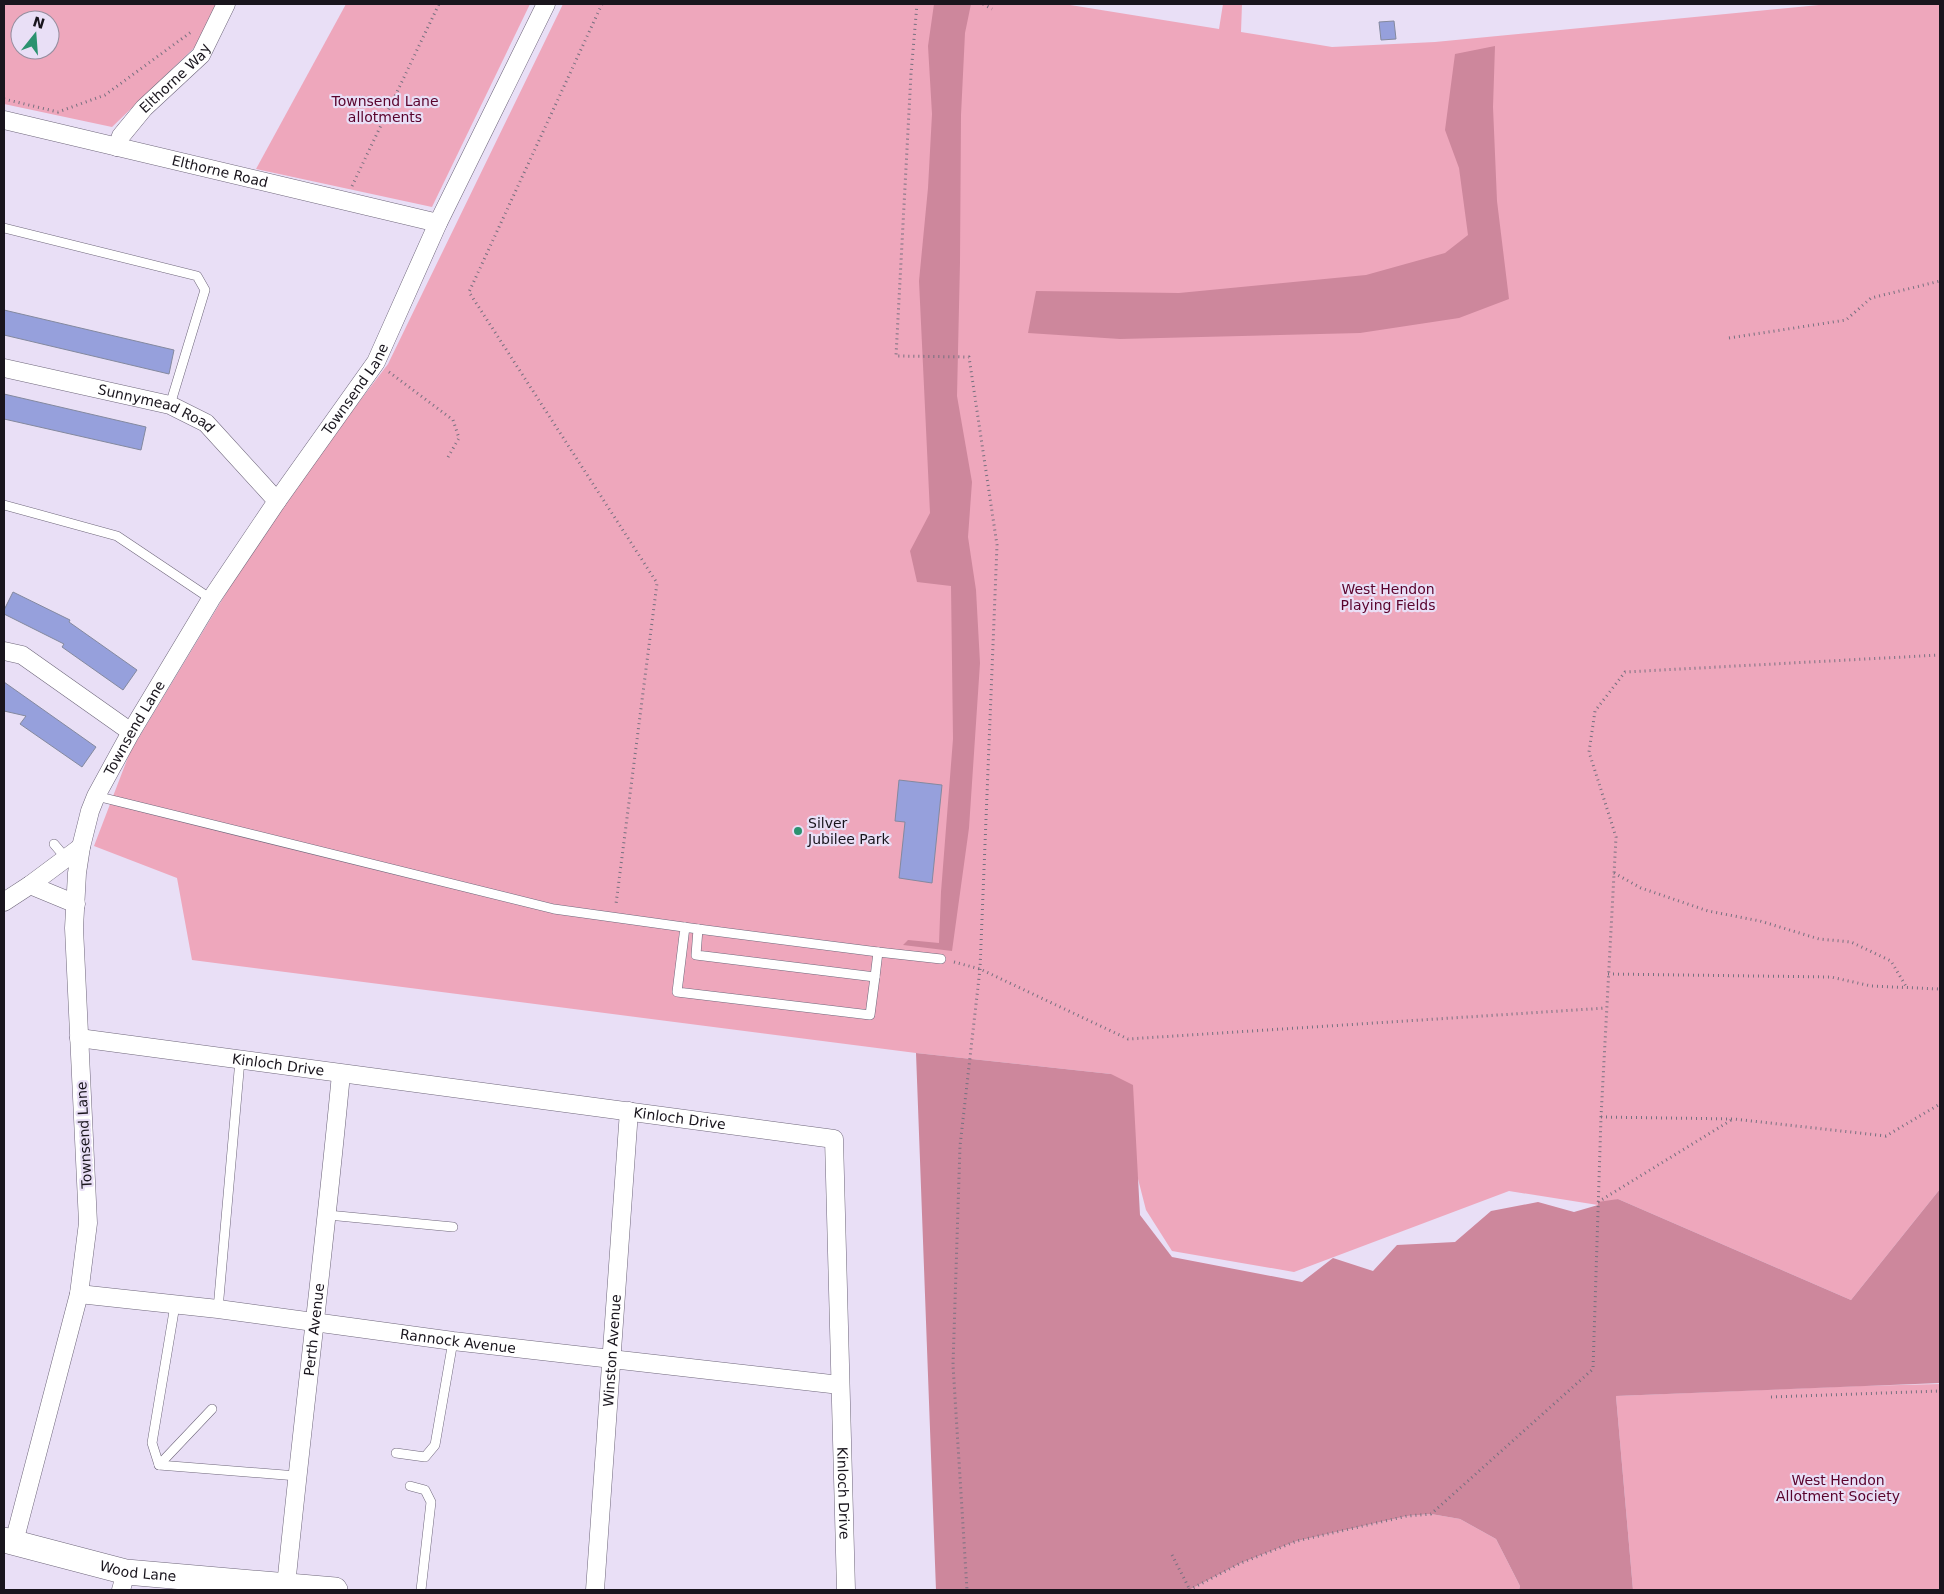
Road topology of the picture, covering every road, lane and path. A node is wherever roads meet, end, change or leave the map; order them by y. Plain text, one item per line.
1 (226, 4) edge
2 (439, 4) edge
3 (546, 4) edge
4 (602, 4) edge
5 (917, 4) edge
6 (983, 4) edge
7 (992, 9) dead end
8 (194, 25) dead end
9 (4, 98) edge
10 (4, 120) edge
11 (117, 147) junction
12 (344, 201) junction
13 (438, 223) junction
14 (4, 228) edge
15 (1940, 281) edge
16 (1729, 338) dead end
17 (376, 362) junction
18 (4, 368) edge
19 (170, 405) junction
20 (447, 459) dead end
21 (277, 501) junction
22 (4, 504) edge
23 (211, 599) junction
24 (4, 651) edge
25 (1940, 655) edge
26 (131, 732) junction
27 (96, 796) junction
28 (81, 847) junction
29 (1614, 873) junction
30 (30, 885) junction
31 (4, 902) edge
32 (76, 904) junction
33 (614, 918) junction
34 (685, 927) junction
35 (698, 929) junction
36 (878, 952) junction
37 (941, 959) joint
38 (980, 969) junction
39 (1608, 974) junction
40 (875, 977) junction
41 (1908, 988) junction
42 (1940, 989) edge
43 (1606, 1008) junction
44 (79, 1038) junction
45 (240, 1060) junction
46 (340, 1074) junction
47 (1940, 1104) edge
48 (629, 1111) junction
49 (1601, 1117) junction
50 (1734, 1119) junction
51 (1598, 1203) junction
52 (328, 1215) junction
53 (453, 1227) dead end
54 (79, 1294) junction
55 (176, 1305) junction
56 (218, 1309) junction
57 (314, 1323) junction
58 (453, 1341) junction
59 (612, 1360) junction
60 (840, 1385) junction
61 (1940, 1390) edge
62 (1771, 1397) dead end
63 (212, 1409) dead end
64 (396, 1453) dead end
65 (159, 1464) junction
66 (297, 1476) junction
67 (410, 1486) dead end
68 (9, 1541) edge
69 (1172, 1555) dead end
70 (123, 1581) edge
71 (286, 1586) junction
72 (335, 1590) edge
73 (421, 1590) edge
74 (595, 1590) edge
75 (846, 1590) edge
76 (967, 1590) edge
77 (1190, 1590) edge

1 - 11 street, Elthorne Way
2 - 12 path
3 - 13 street, Townsend Lane
4 - 33 path
5 - 38 path
6 - 7 path
8 - 9 path
10 - 11 street, Elthorne Road
11 - 12 street, Elthorne Road
12 - 13 street, Elthorne Road
13 - 17 street, Townsend Lane
14 - 19 lane
15 - 16 path
17 - 20 path
17 - 21 street, Townsend Lane
18 - 19 street, Sunnymead Road
19 - 21 street, Sunnymead Road
21 - 23 street, Townsend Lane
22 - 23 lane
23 - 26 street, Townsend Lane
24 - 26 street
25 - 29 path
26 - 27 street, Townsend Lane
27 - 28 street, Townsend Lane
27 - 33 lane
28 - 30 street
28 - 32 street, Townsend Lane
29 - 39 path
29 - 41 path
30 - 31 street
30 - 32 street
32 - 44 street, Townsend Lane
33 - 34 lane
34 - 35 lane
34 - 40 lane
35 - 36 lane
35 - 40 lane
36 - 37 lane
36 - 40 lane
37 - 38 path
38 - 43 path
38 - 76 path
39 - 41 path
39 - 43 path
41 - 42 path
43 - 49 path
44 - 45 street, Kinloch Drive
44 - 54 street, Townsend Lane
45 - 46 street, Kinloch Drive
45 - 56 lane
46 - 48 street, Kinloch Drive
46 - 52 street, Perth Avenue
47 - 50 path
48 - 59 street, Winston Avenue
48 - 60 street, Kinloch Drive
49 - 50 path
49 - 51 path
50 - 51 path
51 - 77 path
52 - 53 lane
52 - 57 street, Perth Avenue
54 - 55 street, Rannock Avenue
54 - 68 street, Townsend Lane
55 - 56 street, Rannock Avenue
55 - 65 lane
56 - 57 street, Rannock Avenue
57 - 58 street, Rannock Avenue
57 - 66 street, Perth Avenue
58 - 59 street, Rannock Avenue
58 - 64 lane
59 - 60 street, Rannock Avenue
59 - 74 street, Winston Avenue
60 - 75 street, Kinloch Drive
61 - 62 path
63 - 65 lane
65 - 66 lane
66 - 71 street, Perth Avenue
67 - 73 lane
68 - 70 street, Wood Lane
69 - 77 path
70 - 71 street, Wood Lane
71 - 72 street, Wood Lane

